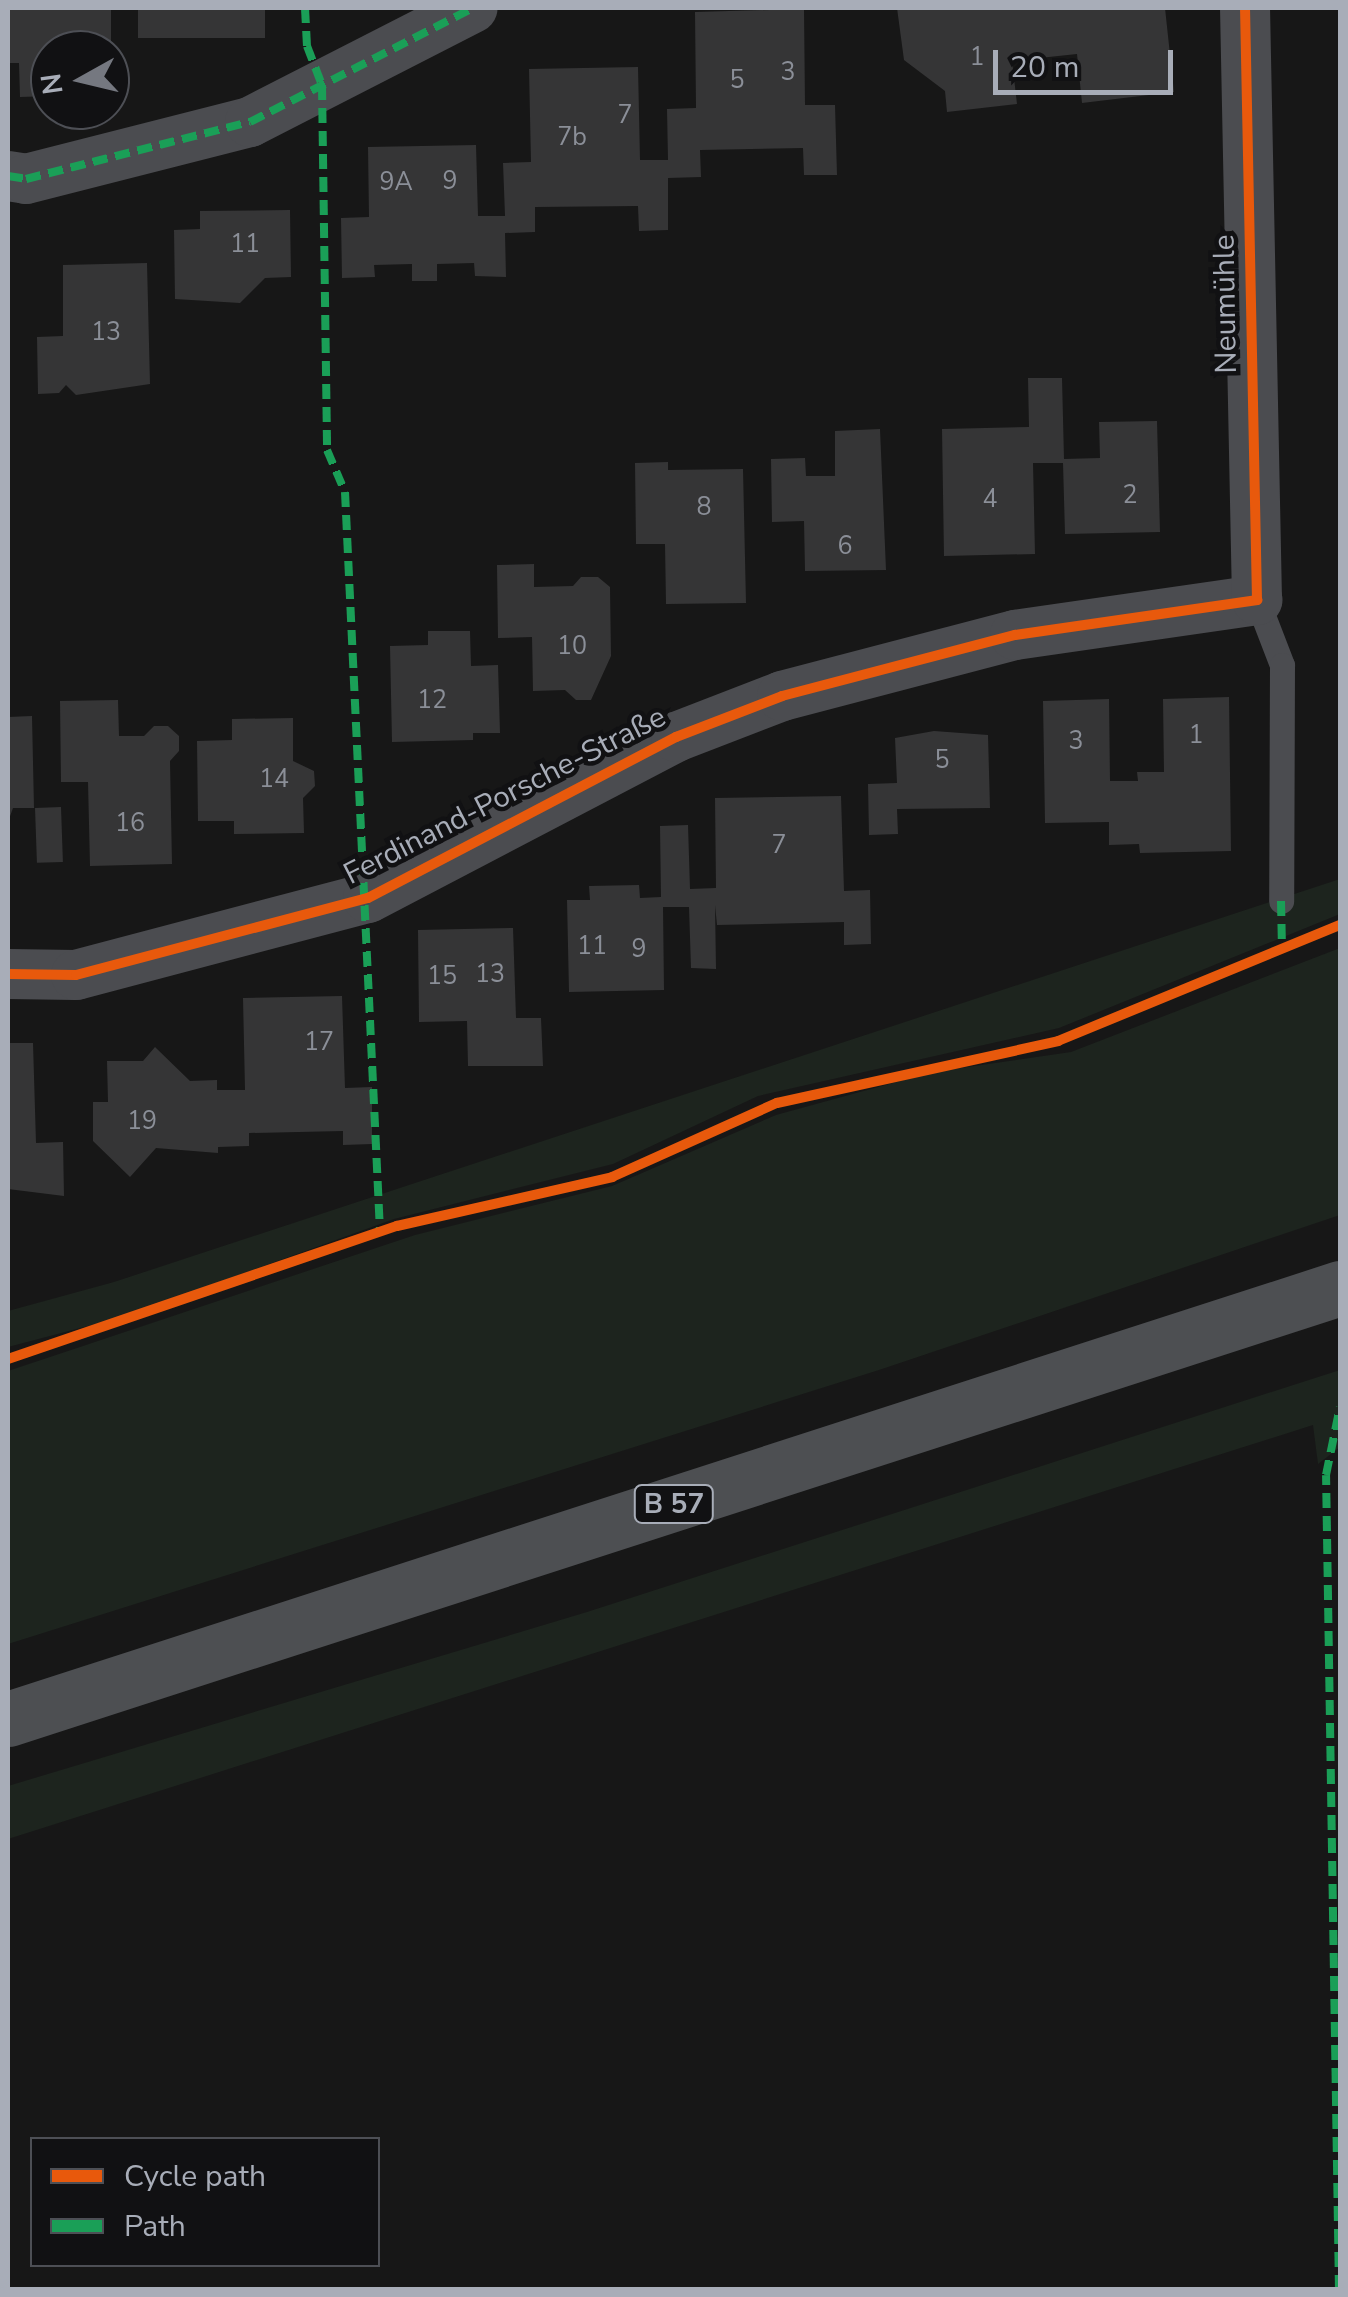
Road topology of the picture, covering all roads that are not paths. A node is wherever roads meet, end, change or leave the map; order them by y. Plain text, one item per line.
1 (474, 8) edge
2 (1245, 8) edge
3 (8, 176) edge
4 (1256, 600) junction
5 (1281, 901) dead end
6 (8, 974) edge
7 (1340, 1288) edge
8 (8, 1719) edge

1 - 3 street
2 - 4 street, Neumühle
4 - 5 lane
4 - 6 street, Ferdinand-Porsche-Straße
7 - 8 main road, B 57

